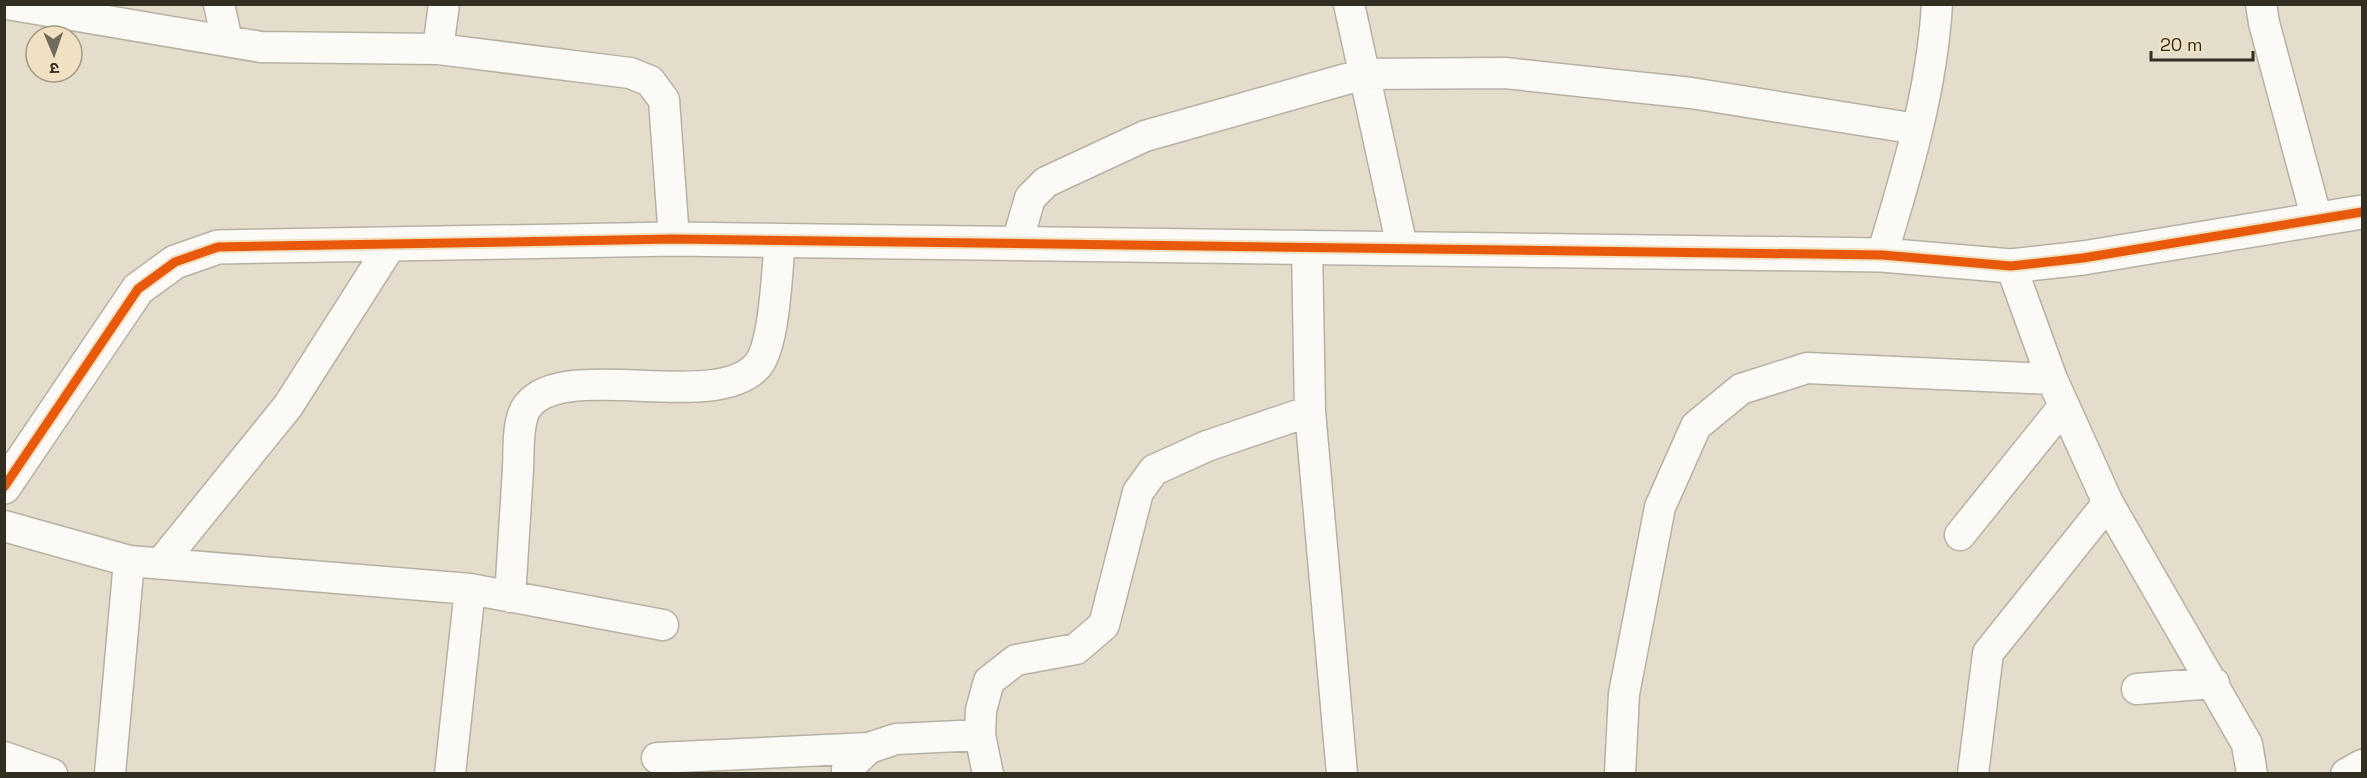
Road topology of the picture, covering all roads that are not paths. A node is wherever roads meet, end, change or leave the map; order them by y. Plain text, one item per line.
1 (7, 4) edge
2 (219, 4) edge
3 (444, 4) edge
4 (1349, 4) edge
5 (1937, 4) edge
6 (2261, 4) edge
7 (227, 41) junction
8 (438, 49) junction
9 (1364, 74) junction
10 (1917, 129) junction
11 (2362, 213) edge
12 (2317, 220) junction
13 (674, 239) junction
14 (780, 240) junction
15 (392, 243) junction
16 (1017, 243) junction
17 (1308, 246) junction
18 (1402, 247) junction
19 (1882, 255) junction
20 (2011, 266) junction
21 (2052, 379) junction
22 (2064, 406) junction
23 (1310, 411) junction
24 (4, 487) edge
25 (2108, 503) junction
26 (4, 526) edge
27 (1960, 535) dead end
28 (129, 561) junction
29 (160, 563) junction
30 (470, 589) junction
31 (510, 597) junction
32 (663, 625) dead end
33 (2214, 684) junction
34 (2137, 689) dead end
35 (980, 735) junction
36 (868, 748) junction
37 (4, 757) edge
38 (657, 758) dead end
39 (2362, 765) edge
40 (52, 774) edge
41 (110, 774) edge
42 (450, 774) edge
43 (847, 774) edge
44 (987, 774) edge
45 (1342, 774) edge
46 (1620, 774) edge
47 (1973, 774) edge
48 (2252, 774) edge
49 (2346, 774) edge

1 - 7 street
2 - 7 street
3 - 8 street
4 - 9 street
5 - 10 street
6 - 12 street
7 - 8 street
8 - 13 street
9 - 10 street
9 - 16 street
9 - 18 street
10 - 19 street
11 - 12 street
12 - 20 street
13 - 14 street
13 - 15 street
14 - 16 street
14 - 31 street
15 - 24 street
15 - 29 street
16 - 17 street
17 - 18 street
17 - 23 street
18 - 19 street
19 - 20 street
20 - 21 street
21 - 22 street
21 - 46 street
22 - 25 street
22 - 27 street
23 - 35 street
23 - 45 street
25 - 33 street
25 - 47 street
26 - 28 street
28 - 29 street
28 - 41 street
29 - 30 street
30 - 31 street
30 - 42 street
31 - 32 street
33 - 34 street
33 - 48 street
35 - 36 street
35 - 44 street
36 - 38 street
36 - 43 street
37 - 40 street
39 - 49 street

